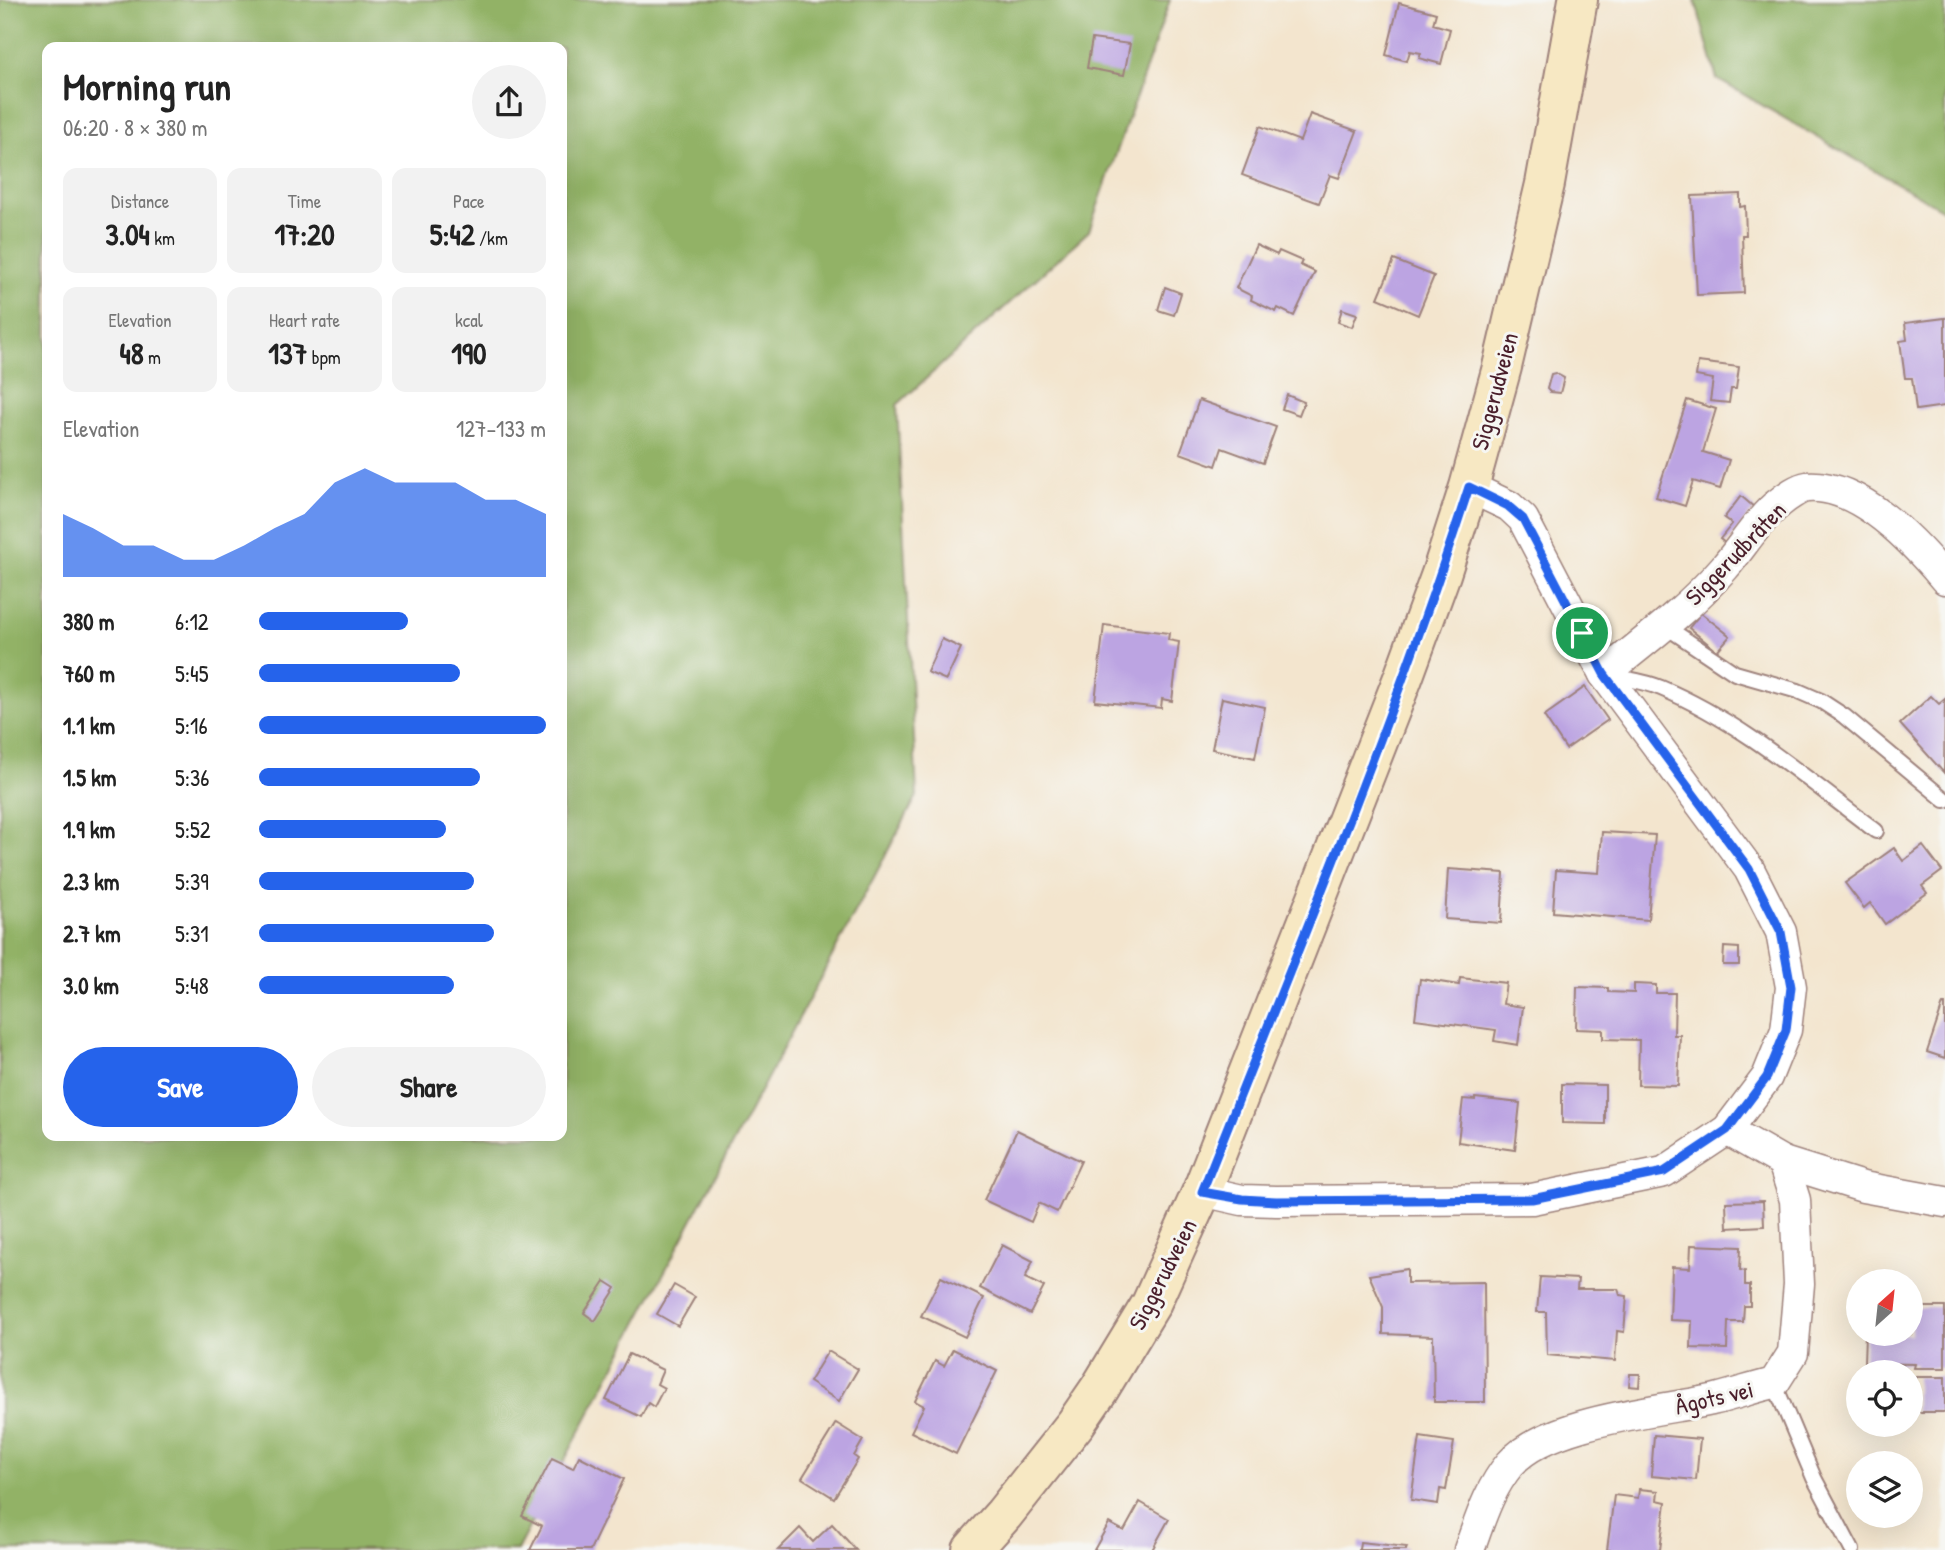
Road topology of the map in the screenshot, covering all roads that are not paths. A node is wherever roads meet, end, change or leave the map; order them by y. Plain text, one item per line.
1 (1578, 0) edge
2 (1469, 487) junction
3 (1945, 579) edge
4 (1664, 626) junction
5 (1604, 674) junction
6 (1945, 800) edge
7 (1876, 831) dead end
8 (1727, 1130) junction
9 (1783, 1162) junction
10 (1202, 1192) junction
11 (1945, 1202) edge
12 (1774, 1383) junction
13 (972, 1550) edge
14 (1469, 1550) edge
15 (1852, 1550) edge

1 - 2 main road, Siggerudveien
2 - 5 street
2 - 10 main road, Siggerudveien
3 - 4 street, Siggerudbråten
4 - 5 street, Siggerudbråten
4 - 6 lane, Siggerudbråten
5 - 7 lane
5 - 8 street
8 - 9 street
8 - 10 street
9 - 11 street
9 - 12 street, Ågots vei
10 - 13 main road, Siggerudveien
12 - 14 street, Ågots vei
12 - 15 lane

